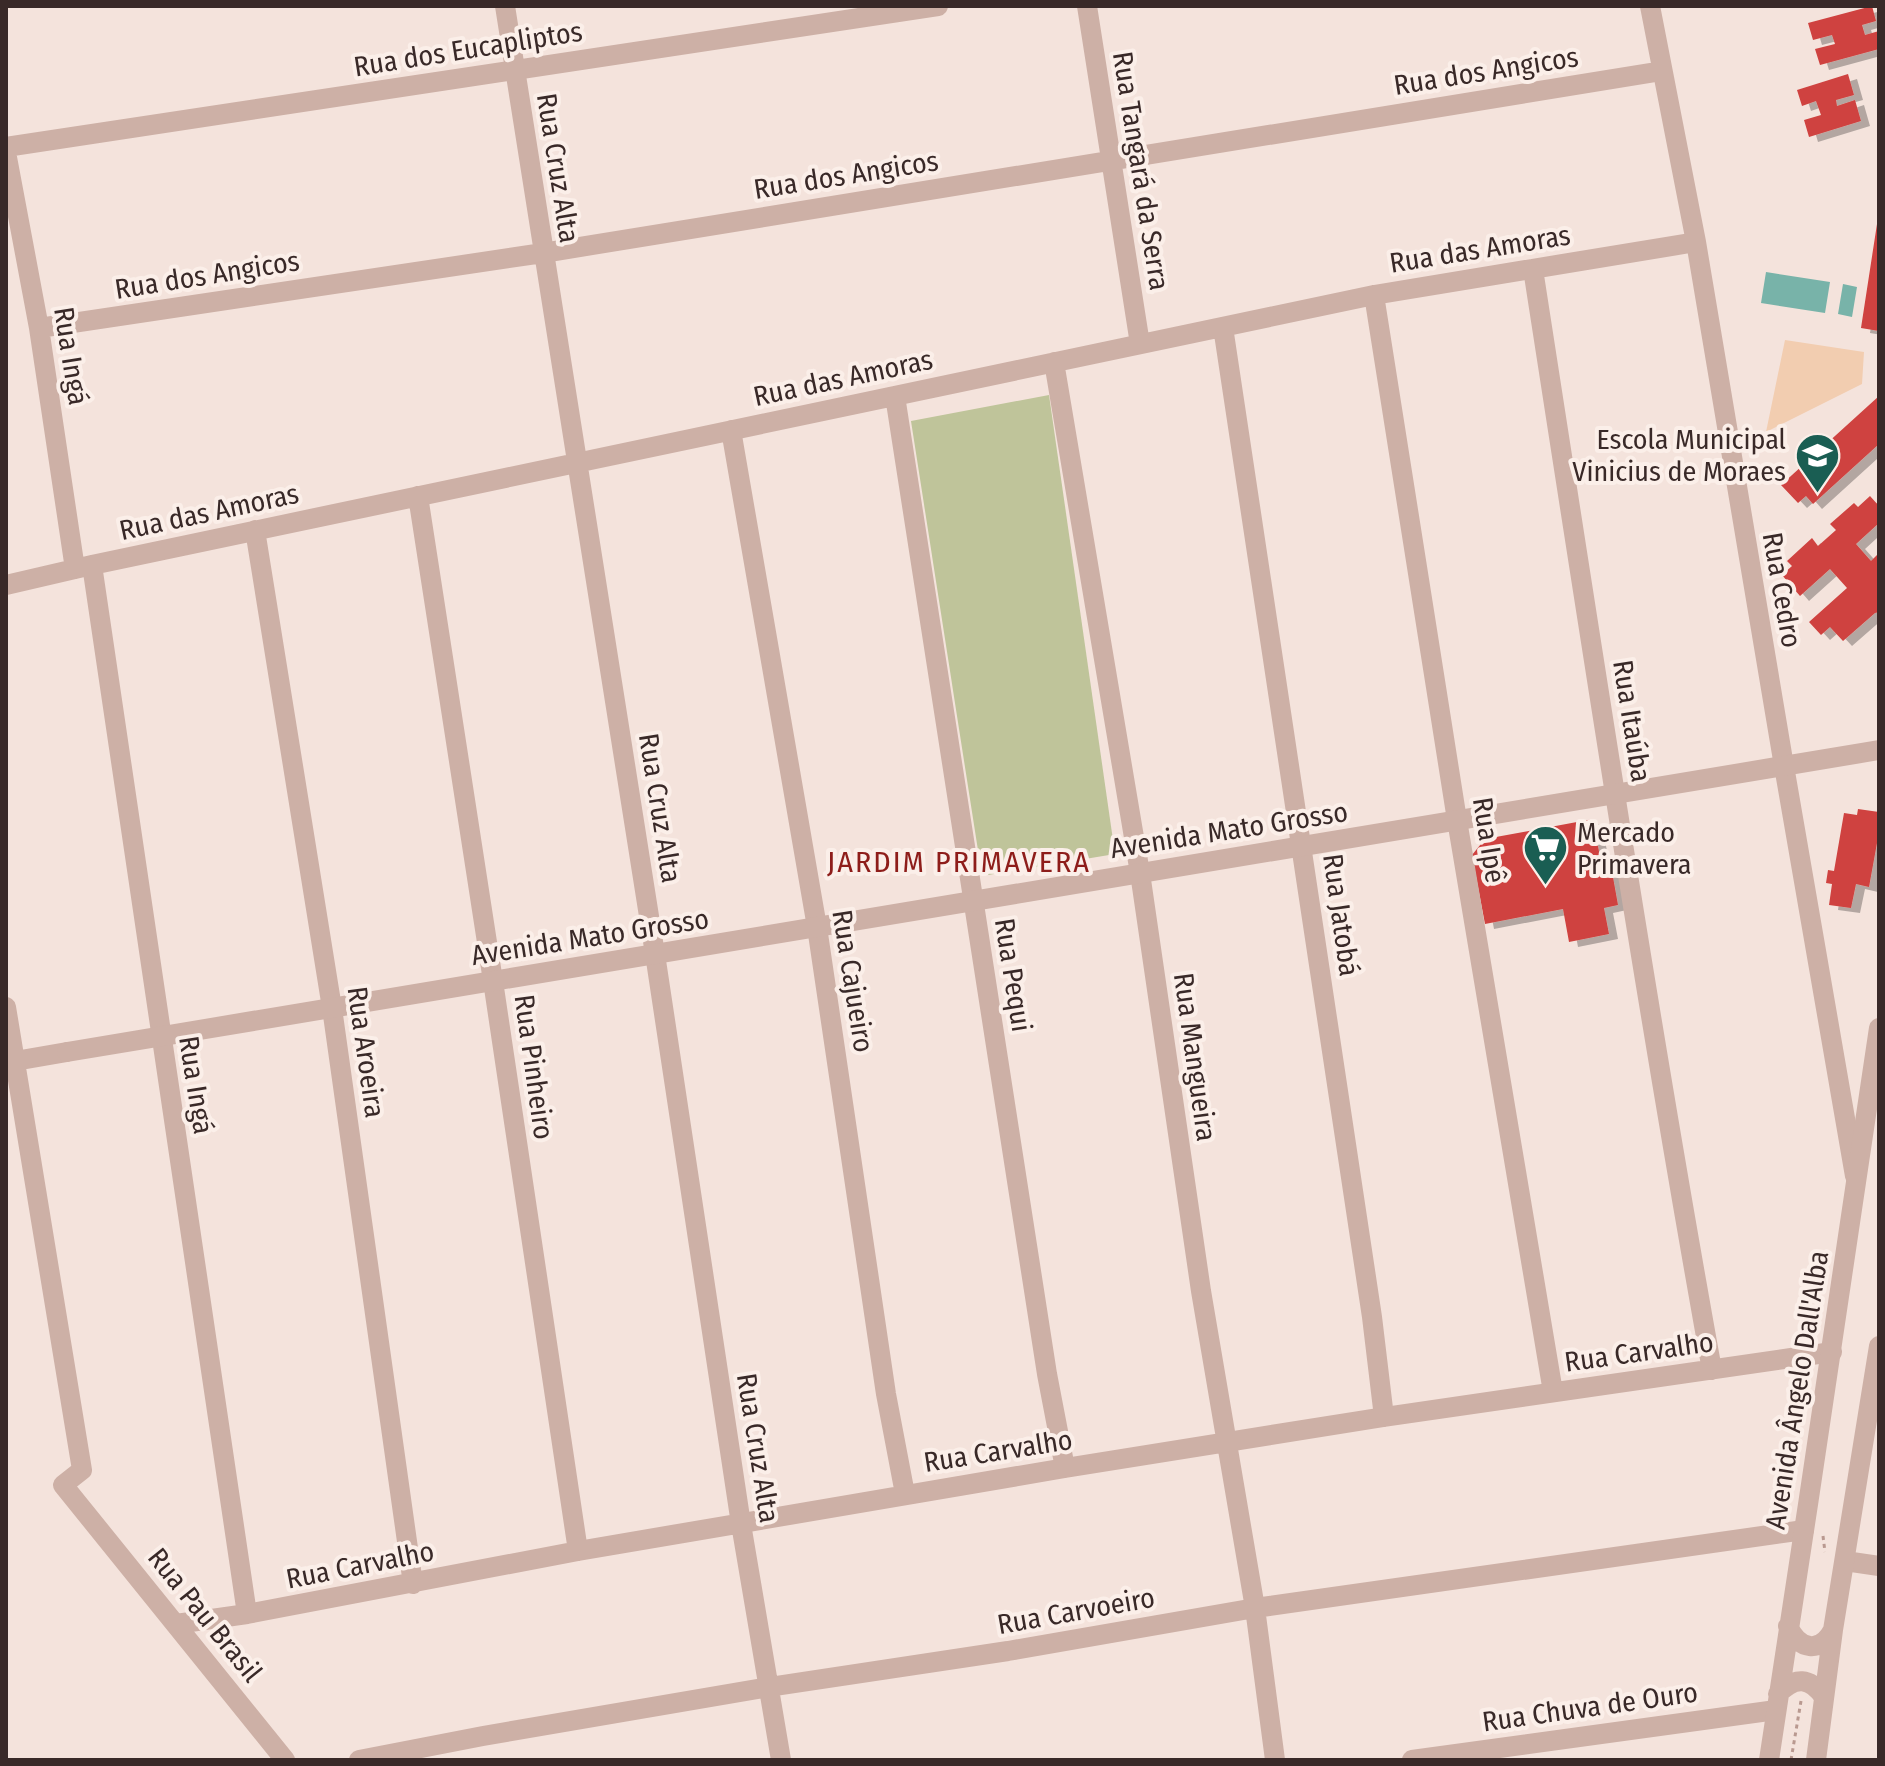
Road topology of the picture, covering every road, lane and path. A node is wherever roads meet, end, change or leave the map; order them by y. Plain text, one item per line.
1 (505, 6) edge
2 (938, 6) edge
3 (1087, 6) edge
4 (1650, 6) edge
5 (515, 71) junction
6 (1662, 71) junction
7 (6, 150) edge
8 (1111, 160) junction
9 (1696, 242) junction
10 (543, 253) junction
11 (1533, 269) junction
12 (1374, 295) junction
13 (1223, 327) junction
14 (39, 328) junction
15 (1140, 344) junction
16 (1054, 362) junction
17 (895, 396) junction
18 (731, 430) junction
19 (577, 463) junction
20 (418, 496) junction
21 (255, 530) junction
22 (84, 567) junction
23 (6, 585) edge
24 (1879, 750) edge
25 (1784, 766) junction
26 (1615, 794) junction
27 (1457, 820) junction
28 (1302, 846) junction
29 (1140, 873) junction
30 (973, 901) junction
31 (817, 927) junction
32 (655, 954) junction
33 (493, 981) junction
34 (6, 1007) edge
35 (332, 1008) junction
36 (1879, 1028) edge
37 (161, 1037) junction
38 (15, 1061) junction
39 (1857, 1185) junction
40 (1879, 1346) edge
41 (1832, 1352) junction
42 (1712, 1370) junction
43 (1553, 1392) junction
44 (1384, 1417) junction
45 (1226, 1442) junction
46 (1065, 1468) junction
47 (905, 1494) junction
48 (741, 1524) junction
49 (1804, 1530) junction
50 (578, 1551) junction
51 (1845, 1561) junction
52 (1879, 1566) edge
53 (413, 1584) junction
54 (1255, 1608) junction
55 (247, 1614) junction
56 (176, 1624) junction
57 (1788, 1626) junction
58 (1833, 1630) junction
59 (769, 1687) junction
60 (1824, 1697) junction
61 (1777, 1702) junction
62 (285, 1760) edge
63 (359, 1760) edge
64 (781, 1760) edge
65 (1275, 1760) edge
66 (1412, 1760) edge
67 (1769, 1760) edge
68 (1816, 1760) edge

1 - 5 street, Rua Cruz Alta
2 - 5 street, Rua dos Eucapliptos
3 - 8 street, Rua Tangará da Serra
4 - 6 street, Rua Cedro
5 - 7 street, Rua dos Eucapliptos
5 - 10 street, Rua Cruz Alta
6 - 8 street, Rua dos Angicos
6 - 9 street, Rua Cedro
7 - 14 street, Rua Ingá
8 - 10 street, Rua dos Angicos
8 - 15 street, Rua Tangará da Serra
9 - 11 street, Rua das Amoras
9 - 25 street, Rua Cedro
10 - 14 street, Rua dos Angicos
10 - 19 street, Rua Cruz Alta
11 - 12 street, Rua das Amoras
11 - 26 street, Rua Itaúba
12 - 13 street, Rua das Amoras
12 - 27 street, Rua Ipê
13 - 15 street, Rua das Amoras
13 - 28 street, Rua Jatobá
14 - 22 street, Rua Ingá
15 - 16 street, Rua das Amoras
16 - 17 street, Rua das Amoras
16 - 29 street, Rua Mangueira
17 - 18 street, Rua das Amoras
17 - 30 street, Rua Pequi
18 - 19 street, Rua das Amoras
18 - 31 street, Rua Cajueiro
19 - 20 street, Rua das Amoras
19 - 32 street, Rua Cruz Alta
20 - 21 street, Rua das Amoras
20 - 33 street, Rua Pinheiro
21 - 22 street, Rua das Amoras
21 - 35 street, Rua Aroeira
22 - 23 street, Rua das Amoras
22 - 37 street, Rua Ingá
24 - 25 street, Avenida Mato Grosso
25 - 26 street, Avenida Mato Grosso
25 - 39 street, Rua Cedro
26 - 27 street, Avenida Mato Grosso
26 - 42 street, Rua Itaúba
27 - 28 street, Avenida Mato Grosso
27 - 43 street, Rua Ipê
28 - 29 street, Avenida Mato Grosso
28 - 44 street, Rua Jatobá
29 - 30 street, Avenida Mato Grosso
29 - 45 street, Rua Mangueira
30 - 31 street, Avenida Mato Grosso
30 - 46 street, Rua Pequi
31 - 32 street, Avenida Mato Grosso
31 - 47 street, Rua Cajueiro
32 - 33 street, Avenida Mato Grosso
32 - 48 street, Rua Cruz Alta
33 - 35 street, Avenida Mato Grosso
33 - 50 street, Rua Pinheiro
34 - 38 street
35 - 37 street, Avenida Mato Grosso
35 - 53 street, Rua Aroeira
36 - 39 street, Avenida Ângelo Dall'Alba
37 - 38 street, Avenida Mato Grosso
37 - 55 street, Rua Ingá
38 - 56 street, Rua Pau Brasil
39 - 41 street, Avenida Ângelo Dall'Alba
40 - 51 street
41 - 42 street, Rua Carvalho
41 - 49 street, Avenida Ângelo Dall'Alba
42 - 43 street, Rua Carvalho
43 - 44 street, Rua Carvalho
44 - 45 street, Rua Carvalho
45 - 46 street, Rua Carvalho
45 - 54 street, Rua Mangueira
46 - 47 street, Rua Carvalho
47 - 48 street, Rua Carvalho
48 - 50 street, Rua Carvalho
48 - 59 street, Rua Cruz Alta
49 - 54 street, Rua Carvoeiro
49 - 57 street, Avenida Ângelo Dall'Alba
50 - 53 street, Rua Carvalho
51 - 52 street
51 - 58 street
53 - 55 street, Rua Carvalho
54 - 59 street, Rua Carvoeiro
54 - 65 street, Rua Mangueira
55 - 56 street, Rua Carvalho
56 - 62 street, Rua Pau Brasil
57 - 58 street
57 - 61 street, Avenida Ângelo Dall'Alba
58 - 60 street
59 - 63 street, Rua Carvoeiro
59 - 64 street, Rua Cruz Alta
60 - 61 street, Rua Chuva de Ouro
60 - 68 street
61 - 66 street, Rua Chuva de Ouro
61 - 67 street, Avenida Ângelo Dall'Alba

